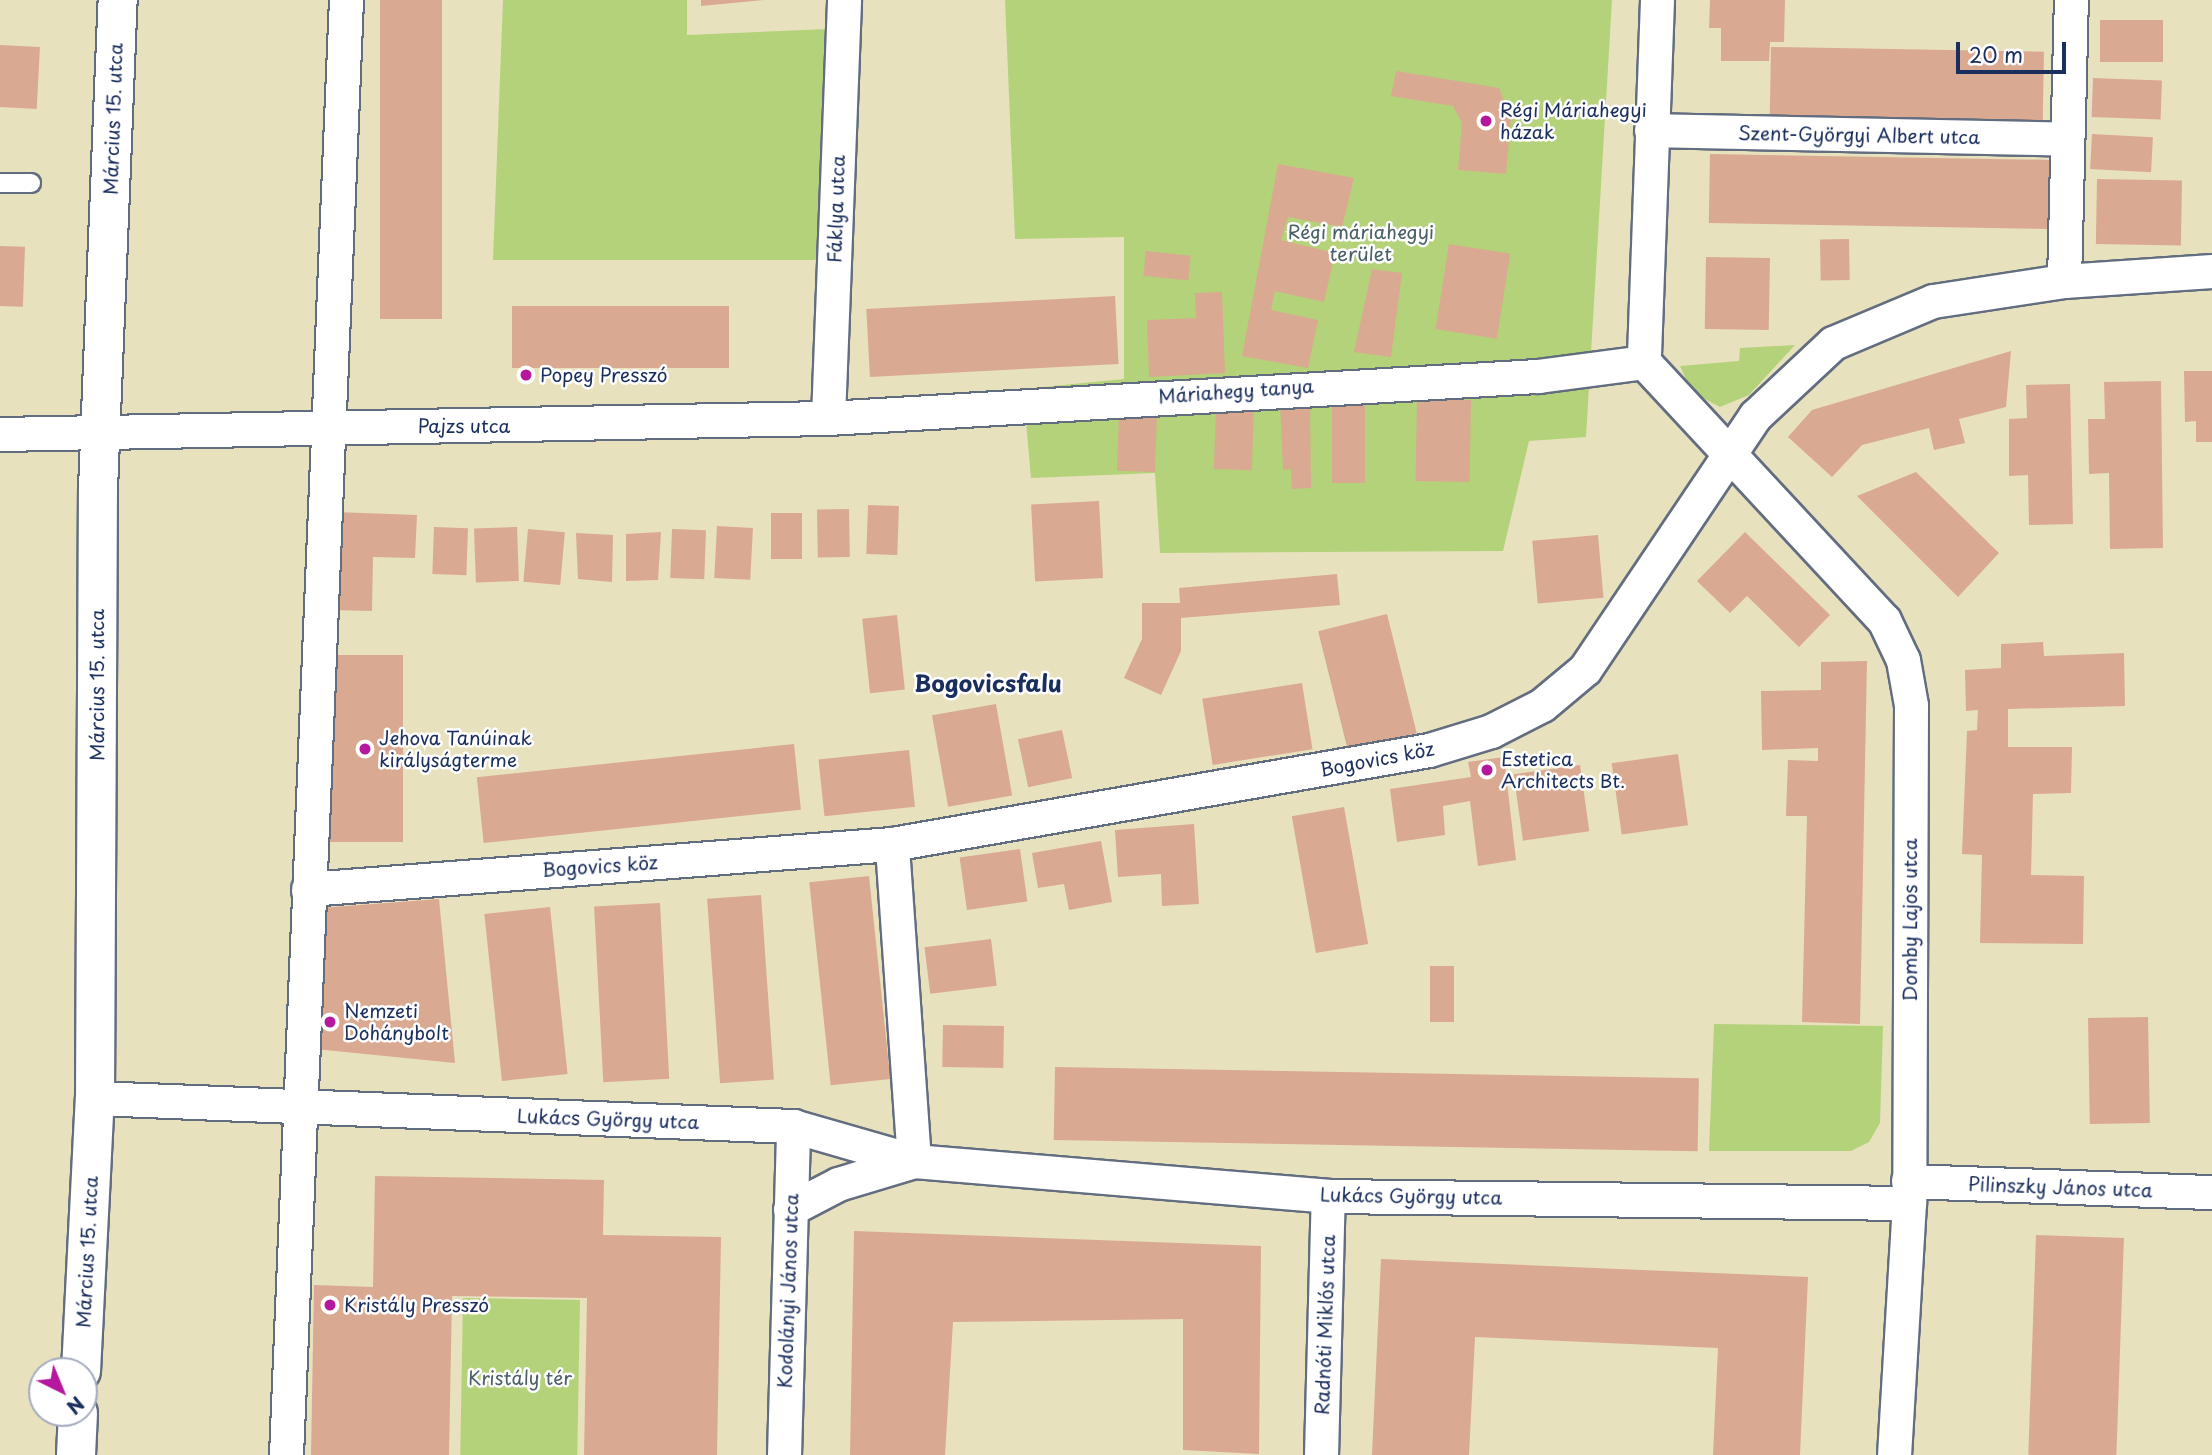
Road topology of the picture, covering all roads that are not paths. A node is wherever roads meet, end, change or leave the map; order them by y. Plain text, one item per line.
1 (118, 0) edge
2 (346, 0) edge
3 (844, 0) edge
4 (1657, 0) edge
5 (2071, 0) edge
6 (1651, 130) junction
7 (2067, 139) junction
8 (0, 183) edge
9 (31, 183) dead end
10 (2212, 271) edge
11 (2064, 281) junction
12 (1644, 362) junction
13 (828, 418) junction
14 (327, 427) junction
15 (0, 434) edge
16 (100, 437) junction
17 (1728, 451) junction
18 (892, 844) junction
19 (308, 889) junction
20 (95, 1098) junction
21 (297, 1106) junction
22 (793, 1126) junction
23 (914, 1161) junction
24 (1908, 1192) junction
25 (2212, 1192) edge
26 (1328, 1196) junction
27 (790, 1209) junction
28 (82, 1357) edge
29 (77, 1427) edge
30 (76, 1455) edge
31 (286, 1455) edge
32 (784, 1455) edge
33 (1321, 1455) edge
34 (1894, 1455) edge

1 - 16 street, Március 15. utca
2 - 14 street
3 - 13 street, Fáklya utca
4 - 6 street
5 - 7 street
6 - 7 street, Szent-Györgyi Albert utca
6 - 12 street
7 - 11 street
8 - 9 lane
10 - 11 street, Bogovics köz
11 - 17 street, Bogovics köz
12 - 13 street, Máriahegy tanya
12 - 17 street
13 - 14 street, Pajzs utca
14 - 16 street, Pajzs utca
14 - 19 street
15 - 16 street, Pajzs utca
16 - 20 street, Március 15. utca
17 - 18 street, Bogovics köz
17 - 24 street, Domby Lajos utca
18 - 19 street, Bogovics köz
18 - 23 street
19 - 21 street
20 - 21 street, Lukács György utca
20 - 28 street, Március 15. utca
21 - 22 street, Lukács György utca
21 - 31 street
22 - 23 street, Lukács György utca
22 - 27 street, Kodolányi János utca
23 - 26 street, Lukács György utca
23 - 27 street, Lukács György utca
24 - 25 street, Pilinszky János utca
24 - 26 street, Lukács György utca
24 - 34 street, Domby Lajos utca
26 - 33 street, Radnóti Miklós utca
27 - 32 street, Kodolányi János utca
29 - 30 street

